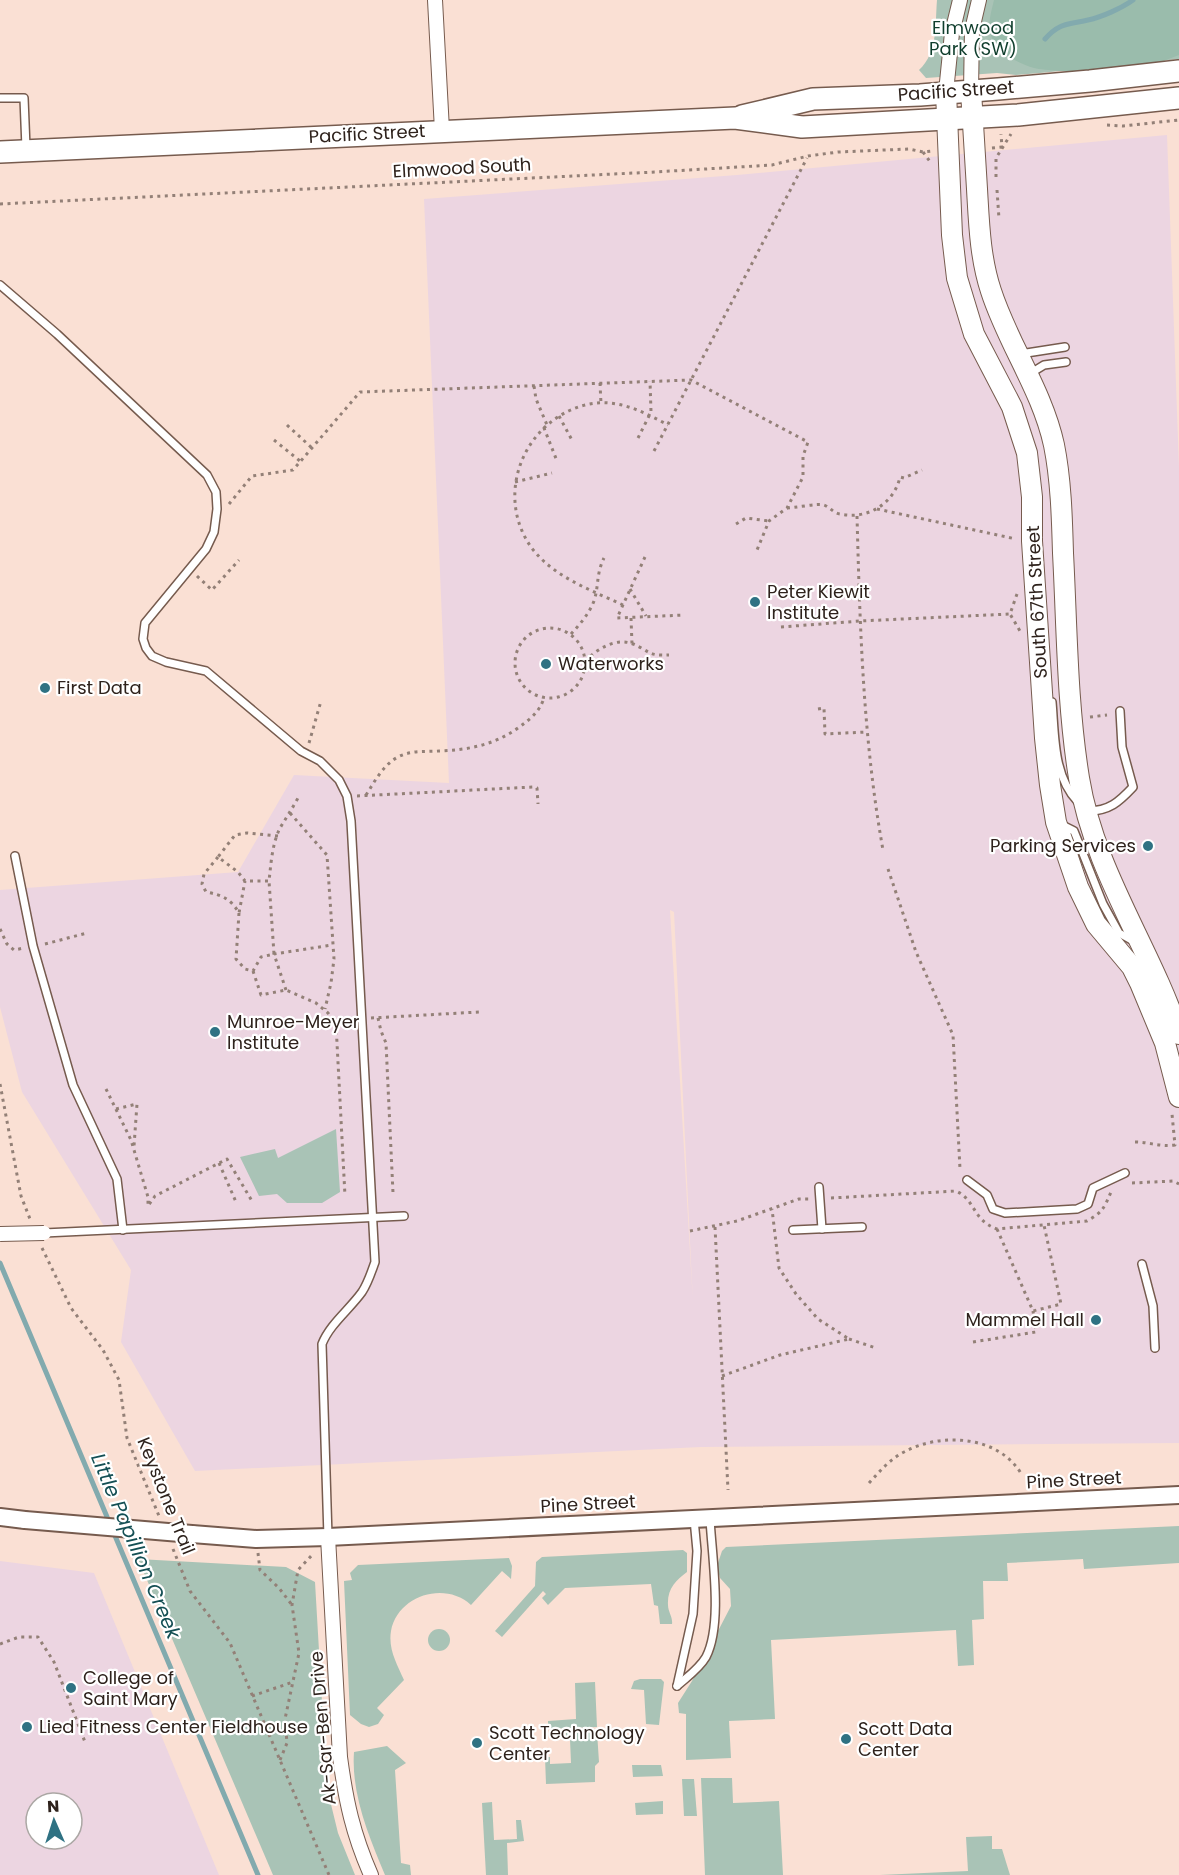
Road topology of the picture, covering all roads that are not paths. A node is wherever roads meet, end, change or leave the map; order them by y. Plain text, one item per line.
1 (435, 0) edge
2 (960, 0) edge
3 (979, 0) edge
4 (1179, 71) edge
5 (971, 91) junction
6 (946, 92) junction
7 (0, 98) edge
8 (1179, 98) edge
9 (735, 117) junction
10 (973, 118) junction
11 (946, 120) junction
12 (442, 130) junction
13 (27, 151) junction
14 (0, 152) edge
15 (0, 285) edge
16 (1065, 347) dead end
17 (1019, 354) junction
18 (1066, 362) dead end
19 (1029, 375) junction
20 (997, 378) junction
21 (1058, 487) junction
22 (1036, 599) junction
23 (1048, 658) dead end
24 (1051, 691) dead end
25 (1120, 711) dead end
26 (1087, 812) junction
27 (1056, 822) junction
28 (15, 856) dead end
29 (1140, 944) junction
30 (1179, 1034) edge
31 (1175, 1104) edge
32 (1125, 1173) dead end
33 (967, 1180) dead end
34 (819, 1187) dead end
35 (404, 1216) dead end
36 (372, 1217) junction
37 (862, 1227) dead end
38 (822, 1229) junction
39 (123, 1230) junction
40 (794, 1230) dead end
41 (0, 1234) edge
42 (39, 1235) joint
43 (1142, 1264) dead end
44 (1155, 1348) dead end
45 (1179, 1495) edge
46 (0, 1517) edge
47 (702, 1518) junction
48 (328, 1537) junction
49 (371, 1875) edge

1 - 12 street
2 - 6 street
3 - 5 street
4 - 5 main road, Pacific Street
5 - 6 main road, Pacific Street
5 - 10 main road, South 67th Street
6 - 9 main road, Pacific Street
6 - 11 main road, South 67th Street
7 - 13 lane
8 - 10 main road, Pacific Street
9 - 11 main road, Pacific Street
9 - 12 main road, Pacific Street
10 - 11 main road, Pacific Street
10 - 17 main road, South 67th Street
11 - 20 main road, South 67th Street
12 - 13 main road, Pacific Street
13 - 14 main road, Pacific Street
15 - 36 lane
16 - 17 lane
17 - 19 main road, South 67th Street
18 - 19 lane
19 - 21 main road, South 67th Street
20 - 21 main road
20 - 22 main road, South 67th Street
21 - 26 main road, South 67th Street
22 - 23 lane
22 - 27 main road, South 67th Street
24 - 26 lane
25 - 26 lane
26 - 29 main road, South 67th Street
27 - 29 lane
27 - 31 main road, South 67th Street
28 - 39 lane
29 - 30 main road, South 67th Street
32 - 33 lane
34 - 38 lane
35 - 36 lane
36 - 39 lane
36 - 48 lane
37 - 38 lane
38 - 40 lane
39 - 42 lane
41 - 42 street, bridge
43 - 44 lane
45 - 47 street, Pine Street
46 - 48 street, Pine Street, bridge
47 - 47 lane
47 - 48 street, Pine Street
48 - 49 street, Ak-Sar-Ben Drive

